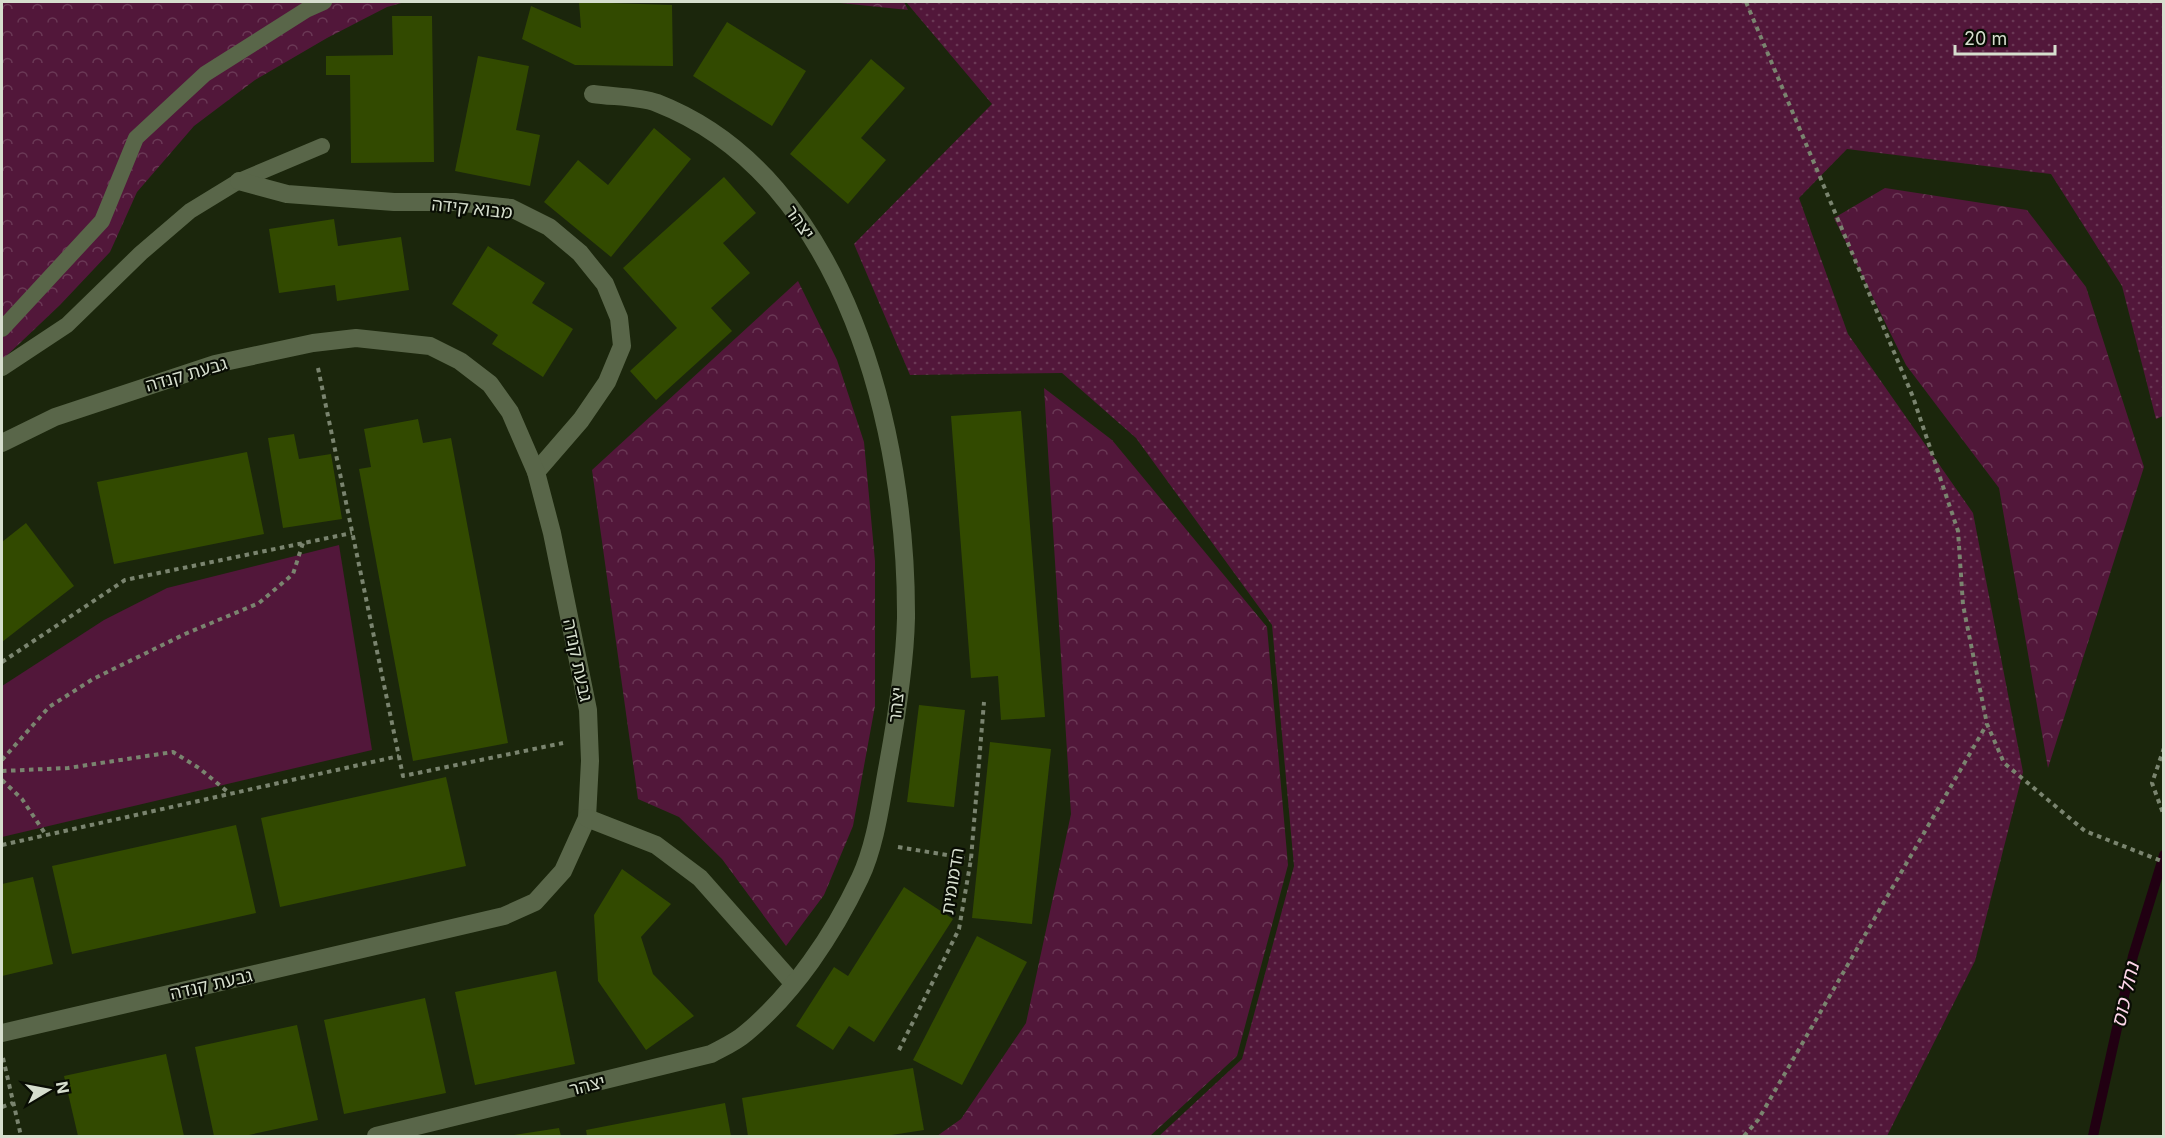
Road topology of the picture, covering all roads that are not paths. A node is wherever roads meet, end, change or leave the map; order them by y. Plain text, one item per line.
1 (324, 2) edge
2 (593, 94) dead end
3 (322, 146) dead end
4 (239, 181) junction
5 (2, 329) edge
6 (2, 368) edge
7 (2, 443) edge
8 (536, 472) junction
9 (587, 818) junction
10 (793, 983) junction
11 (2, 1033) edge
12 (376, 1137) edge

1 - 5 lane
2 - 10 street, יצהר
3 - 4 lane
4 - 6 lane
4 - 8 street, מבוא קידה
7 - 8 street, גבעת קנדה
8 - 9 street, גבעת קנדה
9 - 10 street
9 - 11 street, גבעת קנדה
10 - 12 street, יצהר

